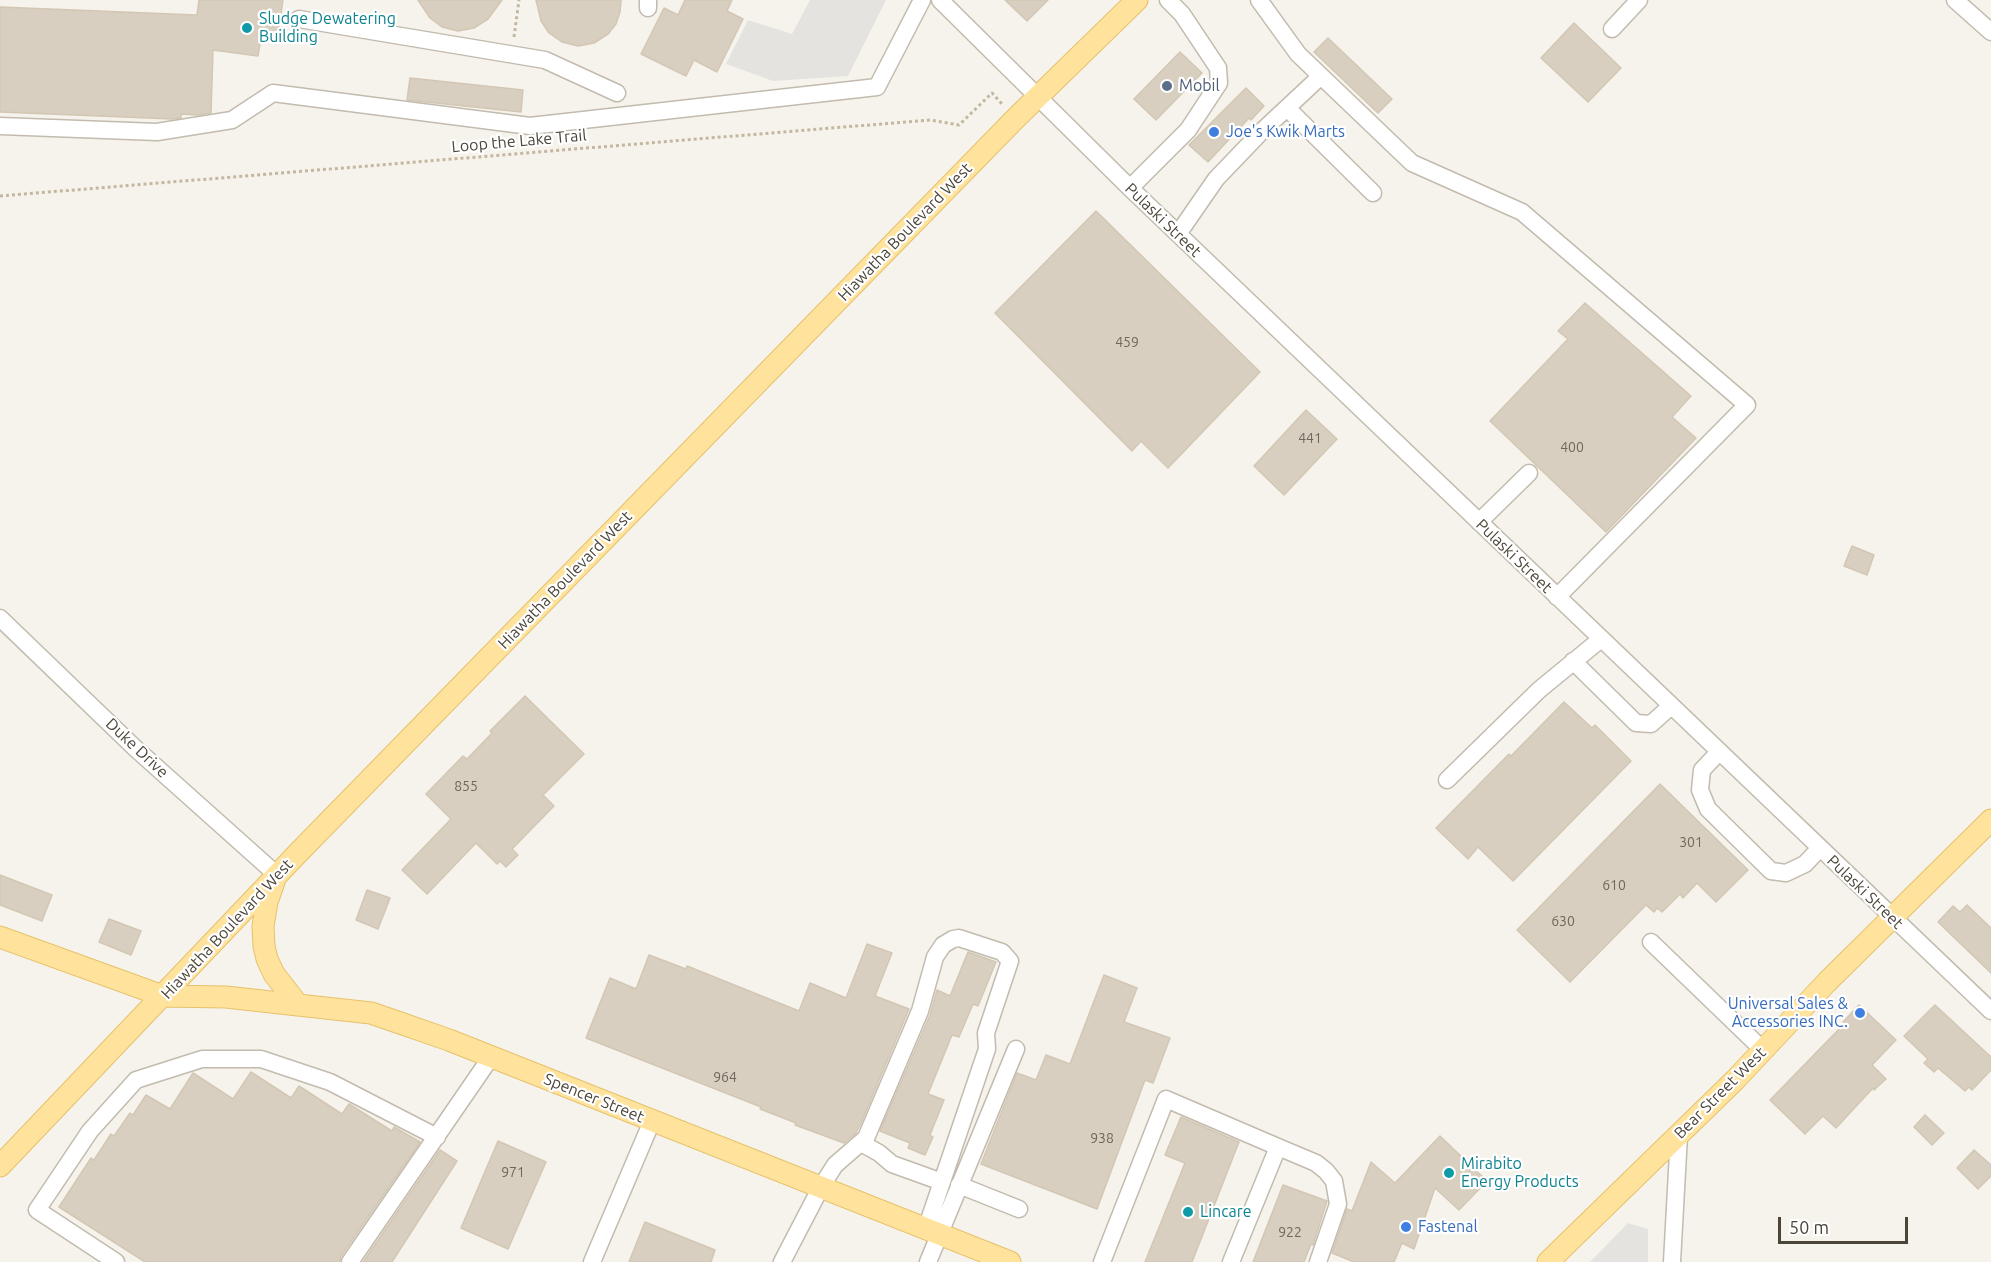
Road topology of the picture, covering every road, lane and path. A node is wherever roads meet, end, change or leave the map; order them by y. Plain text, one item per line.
1 (519, 0) edge
2 (922, 0) edge
3 (940, 0) edge
4 (1137, 0) edge
5 (1168, 0) edge
6 (1259, 0) edge
7 (1639, 0) edge
8 (1955, 0) edge
9 (300, 18) dead end
10 (1612, 29) dead end
11 (1991, 32) edge
12 (511, 54) junction
13 (1321, 76) junction
14 (617, 93) dead end
15 (1039, 98) junction
16 (1287, 108) junction
17 (1016, 118) junction
18 (0, 126) edge
19 (1130, 188) junction
20 (1373, 192) dead end
21 (0, 196) edge
22 (1178, 234) junction
23 (1529, 473) dead end
24 (1479, 522) junction
25 (1557, 597) junction
26 (0, 618) edge
27 (1601, 639) junction
28 (1573, 661) junction
29 (1671, 706) junction
30 (1719, 752) junction
31 (1447, 780) dead end
32 (1991, 820) edge
33 (1820, 848) junction
34 (277, 875) junction
35 (1893, 918) junction
36 (0, 937) edge
37 (1651, 942) dead end
38 (163, 996) junction
39 (298, 1005) junction
40 (1991, 1011) edge
41 (1016, 1049) dead end
42 (1763, 1050) junction
43 (491, 1057) junction
44 (652, 1121) junction
45 (1679, 1135) junction
46 (437, 1137) junction
47 (861, 1143) junction
48 (1278, 1148) junction
49 (0, 1166) edge
50 (942, 1182) junction
51 (959, 1185) junction
52 (820, 1187) junction
53 (1019, 1209) dead end
54 (932, 1231) junction
55 (116, 1262) edge
56 (350, 1262) edge
57 (592, 1262) edge
58 (782, 1262) edge
59 (928, 1262) edge
60 (1010, 1262) edge
61 (1102, 1262) edge
62 (1231, 1262) edge
63 (1318, 1262) edge
64 (1548, 1262) edge
65 (1672, 1262) edge

1 - 12 path
2 - 18 street
3 - 15 street, Pulaski Street
4 - 15 main road, Hiawatha Boulevard West
5 - 19 street
6 - 13 street
7 - 10 street
8 - 11 street
9 - 12 street
12 - 14 street
13 - 16 street
13 - 25 street
15 - 17 main road, Hiawatha Boulevard West
15 - 19 street, Pulaski Street
16 - 20 street
16 - 22 street
17 - 21 path, Loop the Lake Trail
17 - 34 main road, Hiawatha Boulevard West
19 - 22 street, Pulaski Street
22 - 24 street, Pulaski Street
23 - 24 street
24 - 25 street, Pulaski Street
25 - 27 street, Pulaski Street
26 - 34 street, Duke Drive
27 - 28 street
27 - 29 street, Pulaski Street
28 - 29 street
28 - 31 street
29 - 30 street, Pulaski Street
30 - 33 street, Pulaski Street
30 - 33 street
32 - 35 main road, Bear Street West
33 - 35 street, Pulaski Street
34 - 38 main road, Hiawatha Boulevard West
34 - 39 main road
35 - 40 street, Pulaski Street
35 - 42 main road, Bear Street West
36 - 38 main road, Spencer Street
37 - 42 street
38 - 39 main road, Spencer Street
38 - 49 main road, Hiawatha Boulevard West
39 - 43 main road, Spencer Street
41 - 51 street
42 - 45 main road, Bear Street West
43 - 44 main road, Spencer Street
43 - 46 street
44 - 52 main road, Spencer Street
44 - 57 street
45 - 64 main road, Bear Street West
45 - 65 street
46 - 55 street
46 - 56 street
47 - 50 street
47 - 50 street
47 - 52 street
48 - 61 street
48 - 62 street
48 - 63 street
50 - 54 street
51 - 53 street
51 - 54 street
52 - 54 main road, Spencer Street
52 - 58 street
54 - 59 street
54 - 60 main road, Spencer Street

